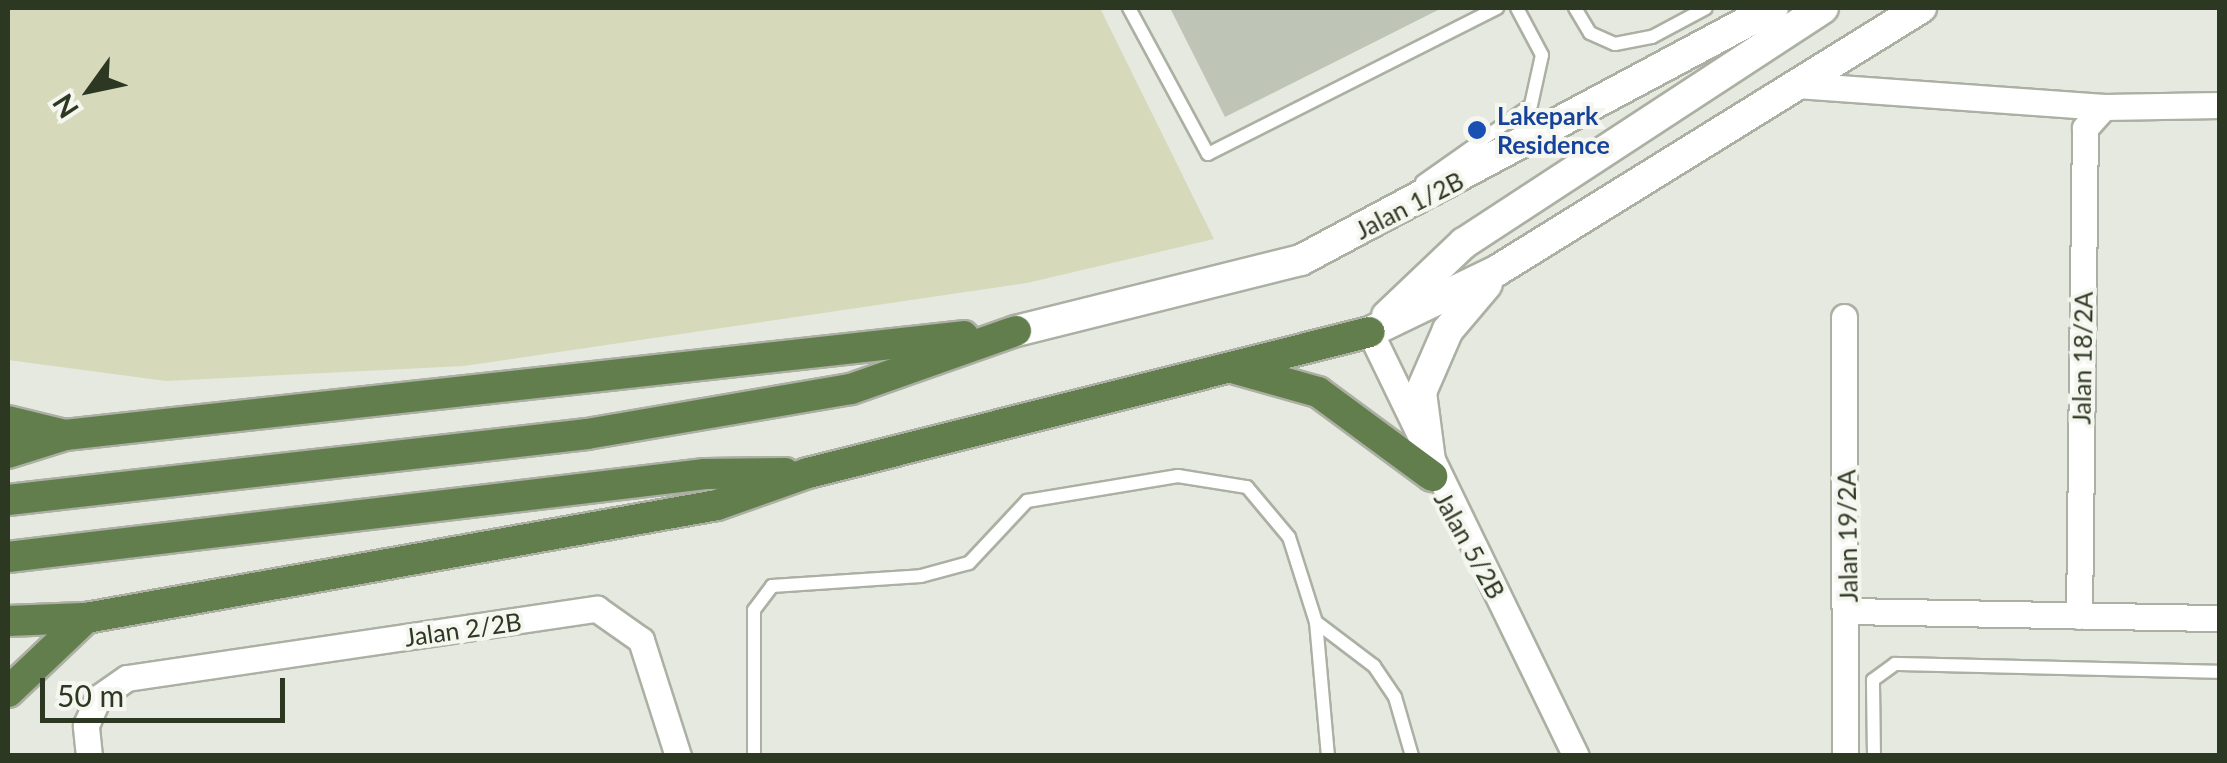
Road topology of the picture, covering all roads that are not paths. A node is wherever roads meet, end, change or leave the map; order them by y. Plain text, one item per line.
1 (1129, 8) edge
2 (1496, 8) edge
3 (1517, 8) edge
4 (1575, 8) edge
5 (1706, 8) edge
6 (1773, 8) edge
7 (1823, 8) edge
8 (1921, 8) edge
9 (1797, 85) junction
10 (2220, 105) edge
11 (2104, 108) junction
12 (1408, 206) junction
13 (1498, 270) junction
14 (1844, 317) dead end
15 (1016, 330) junction
16 (1370, 332) junction
17 (1235, 369) junction
18 (8, 421) edge
19 (65, 434) junction
20 (8, 453) edge
21 (808, 473) junction
22 (1432, 476) junction
23 (8, 500) edge
24 (8, 557) edge
25 (1848, 610) junction
26 (2078, 616) junction
27 (86, 618) junction
28 (2220, 618) edge
29 (8, 621) edge
30 (1316, 622) junction
31 (2220, 672) edge
32 (8, 692) edge
33 (89, 756) edge
34 (678, 756) edge
35 (754, 756) edge
36 (1328, 756) edge
37 (1412, 756) edge
38 (1576, 756) edge
39 (1845, 756) edge
40 (1874, 756) edge

1 - 2 lane
3 - 12 lane
4 - 5 lane
6 - 12 street, Jalan 1/2B
7 - 16 street
8 - 9 street
9 - 11 street
9 - 13 street
10 - 11 street
11 - 26 street, Jalan 18/2A
12 - 15 street, Jalan 1/2B
13 - 16 street
13 - 22 street
14 - 25 street, Jalan 19/2A
15 - 19 highway
15 - 23 highway
16 - 17 highway
16 - 22 street, Jalan 5/2B
17 - 21 highway
17 - 22 highway
18 - 19 highway
19 - 20 highway
21 - 24 highway
21 - 27 highway
22 - 38 street, Jalan 5/2B
25 - 26 street
25 - 39 street, Jalan 19/2A
26 - 28 street
27 - 29 highway
27 - 32 highway
30 - 35 lane
30 - 36 lane
30 - 37 lane
31 - 40 lane
33 - 34 street, Jalan 2/2B

